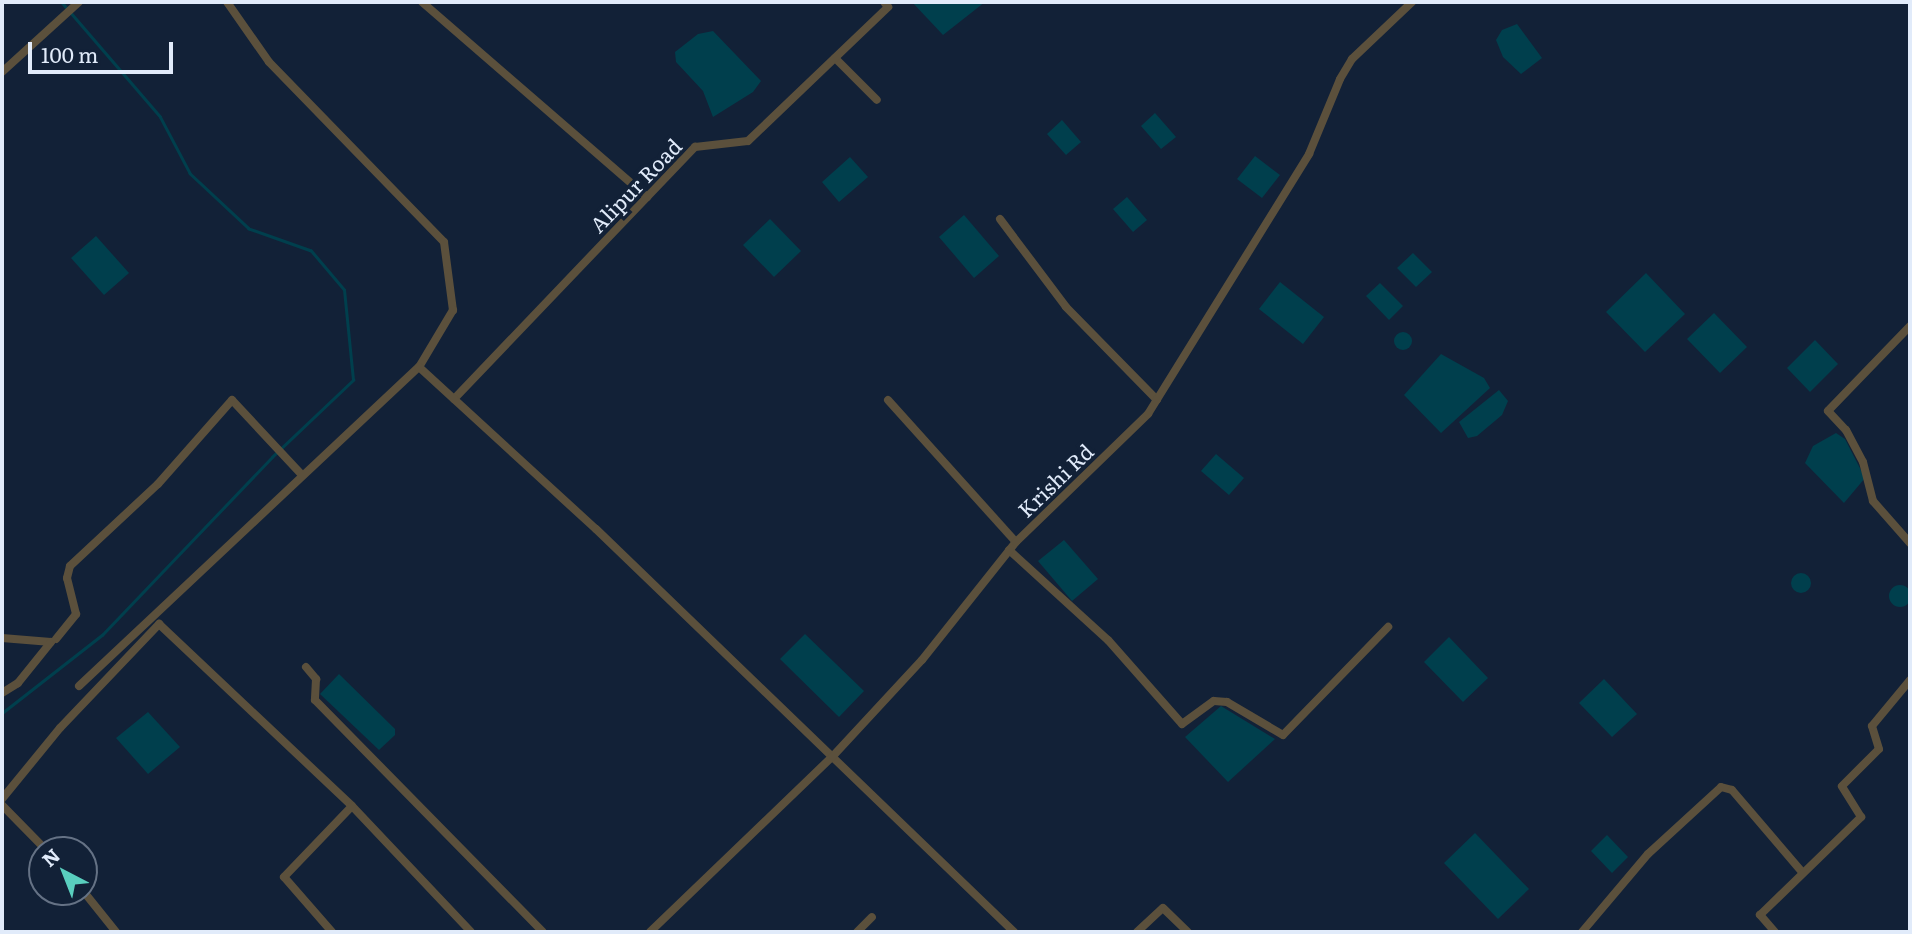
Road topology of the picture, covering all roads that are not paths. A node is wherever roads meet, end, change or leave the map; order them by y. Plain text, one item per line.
1 (79, 2) edge
2 (227, 2) edge
3 (422, 2) edge
4 (884, 2) edge
5 (1412, 2) edge
6 (835, 58) junction
7 (2, 72) edge
8 (877, 100) dead end
9 (647, 197) junction
10 (1000, 219) dead end
11 (1910, 326) edge
12 (419, 367) junction
13 (454, 399) junction
14 (888, 400) dead end
15 (1157, 400) junction
16 (302, 475) junction
17 (1016, 542) junction
18 (1910, 543) edge
19 (1009, 550) junction
20 (1388, 627) dead end
21 (2, 638) edge
22 (56, 639) dead end
23 (306, 667) dead end
24 (1910, 680) edge
25 (79, 686) dead end
26 (2, 694) edge
27 (833, 756) junction
28 (2, 799) edge
29 (2, 804) edge
30 (352, 806) junction
31 (33, 836) edge
32 (1803, 873) junction
33 (95, 906) edge
34 (872, 917) dead end
35 (116, 932) edge
36 (332, 932) edge
37 (471, 932) edge
38 (543, 932) edge
39 (650, 932) edge
40 (857, 932) edge
41 (1014, 932) edge
42 (1138, 932) edge
43 (1188, 932) edge
44 (1581, 932) edge
45 (1775, 932) edge

1 - 7 street
2 - 12 street
3 - 9 street
4 - 6 street, Alipur Road
5 - 15 street, Krishi Rd
6 - 8 street
6 - 9 street, Alipur Road
9 - 13 street, Alipur Road
10 - 15 street
11 - 18 street
12 - 13 street
12 - 16 street
13 - 27 street
14 - 17 street
15 - 17 street, Krishi Rd
16 - 22 street
16 - 25 street
17 - 19 street, Krishi Rd
19 - 20 street
19 - 27 street, Krishi Rd
21 - 26 street
23 - 38 street
24 - 32 street
27 - 39 street, Krishi Rd
27 - 41 street
28 - 30 street
29 - 31 street
30 - 36 street
30 - 37 street
32 - 44 street
32 - 45 street
33 - 35 street
34 - 40 street
42 - 43 street

